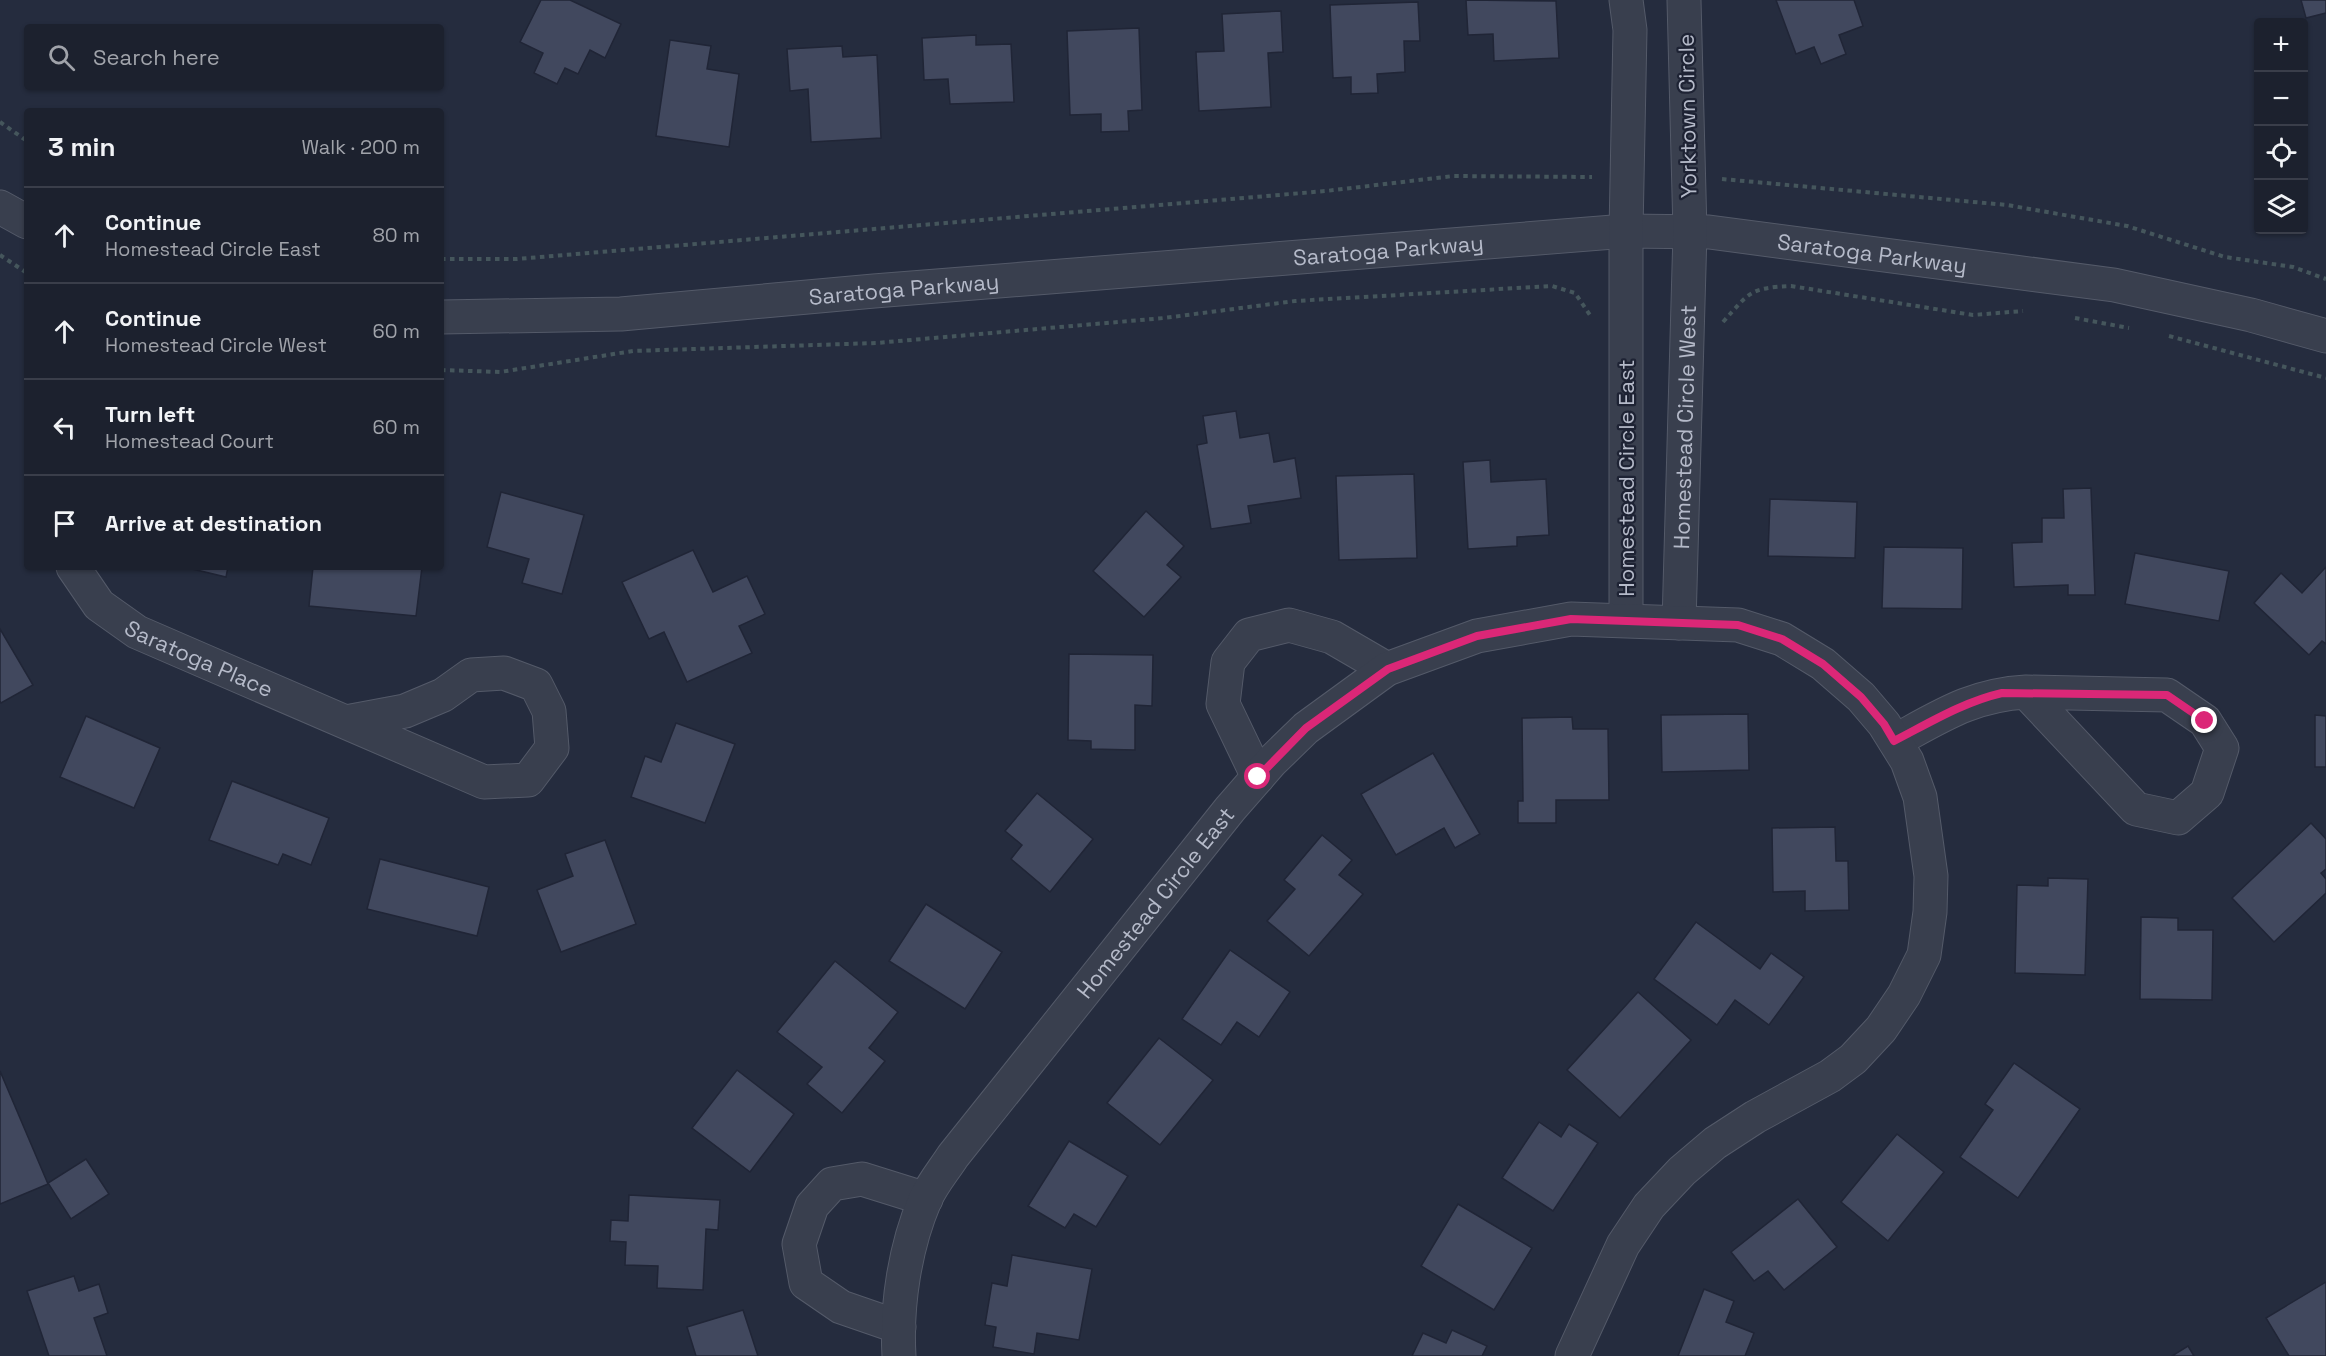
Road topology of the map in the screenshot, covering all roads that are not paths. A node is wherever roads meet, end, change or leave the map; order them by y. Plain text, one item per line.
1 (1626, 0) edge
2 (1684, 0) edge
3 (0, 207) edge
4 (24, 220) edge
5 (1626, 231) junction
6 (1690, 232) junction
7 (444, 317) edge
8 (2326, 336) edge
9 (75, 570) edge
10 (1626, 620) junction
11 (1679, 623) junction
12 (1388, 669) junction
13 (2026, 692) junction
14 (346, 722) junction
15 (1894, 741) junction
16 (1258, 777) junction
17 (926, 1198) junction
18 (899, 1341) edge
19 (1572, 1356) edge

1 - 5 street
2 - 6 street, Yorktown Circle
3 - 4 street
5 - 6 street, Saratoga Parkway
5 - 7 street, Saratoga Parkway
5 - 10 street, Homestead Circle East
6 - 8 street, Saratoga Parkway
6 - 11 street, Homestead Circle West
9 - 14 street, Saratoga Place
10 - 11 street
10 - 12 street, Homestead Circle East
11 - 15 street
12 - 16 street, Homestead Circle East
12 - 16 street
13 - 13 street
13 - 15 street
14 - 14 street, Saratoga Place
15 - 19 street
16 - 17 street, Homestead Circle East
17 - 18 street, Homestead Circle East
17 - 18 street

